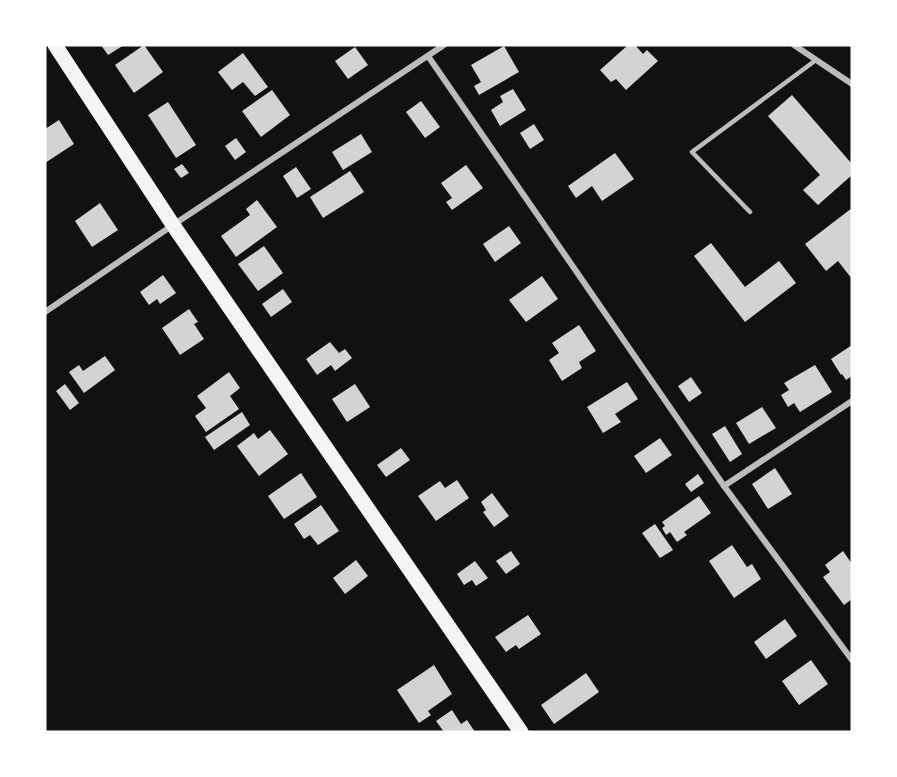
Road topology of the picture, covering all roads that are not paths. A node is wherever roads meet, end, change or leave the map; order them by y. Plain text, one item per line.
1 (55, 45) edge
2 (444, 45) edge
3 (794, 45) edge
4 (428, 56) junction
5 (816, 60) junction
6 (852, 84) edge
7 (750, 212) dead end
8 (173, 225) junction
9 (45, 312) edge
10 (852, 401) edge
11 (724, 486) junction
12 (852, 660) edge
13 (521, 732) edge

1 - 8 main road
2 - 4 street
3 - 5 street
4 - 8 street
4 - 11 street
5 - 6 street
5 - 7 lane
8 - 9 street
8 - 13 main road
10 - 11 street
11 - 12 street

